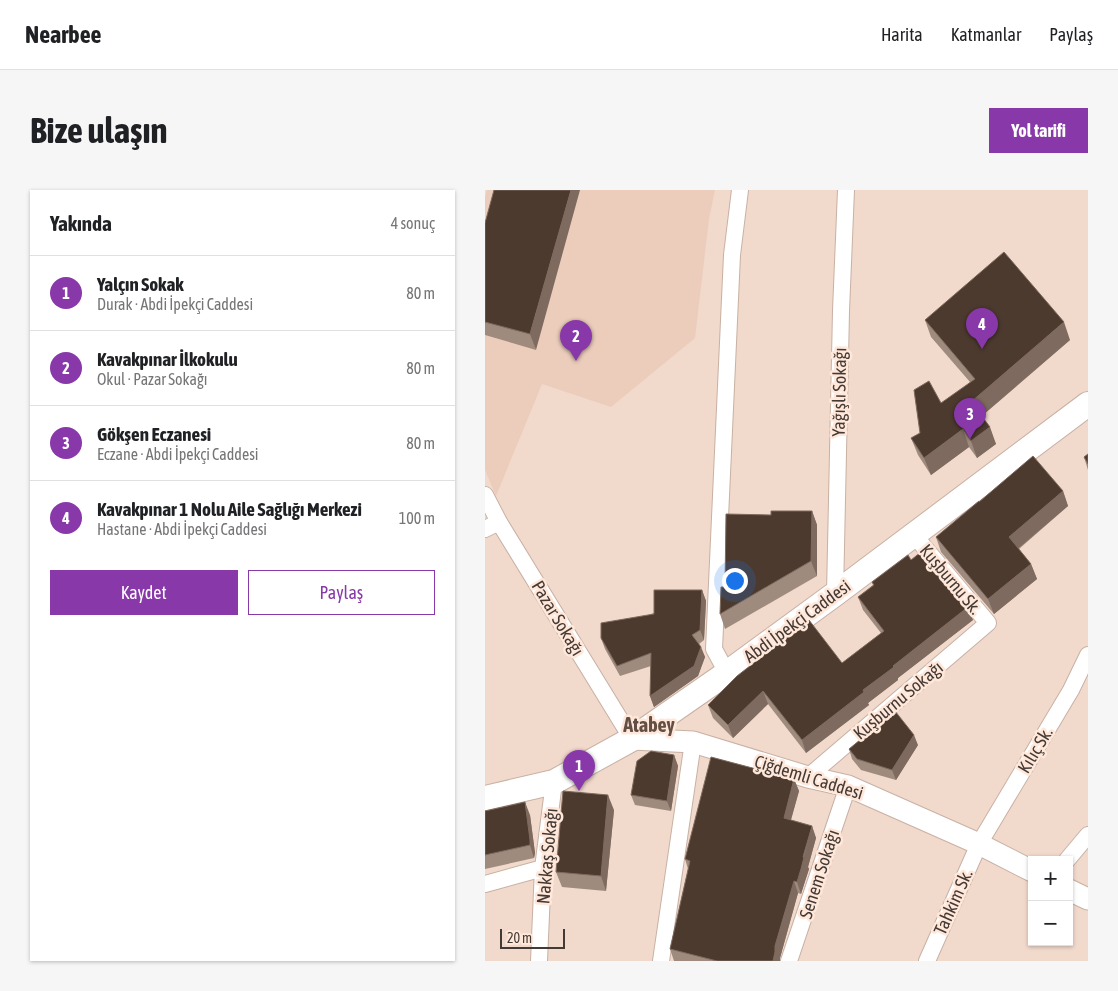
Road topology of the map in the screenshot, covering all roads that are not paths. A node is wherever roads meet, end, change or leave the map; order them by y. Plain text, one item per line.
1 (740, 190) edge
2 (846, 190) edge
3 (1088, 404) edge
4 (485, 495) edge
5 (492, 526) edge
6 (914, 535) junction
7 (835, 594) junction
8 (987, 623) joint
9 (1088, 655) edge
10 (727, 673) junction
11 (632, 739) junction
12 (693, 742) junction
13 (807, 777) junction
14 (554, 782) junction
15 (848, 786) junction
16 (485, 798) edge
17 (1088, 835) edge
18 (979, 844) junction
19 (1070, 856) edge
20 (543, 868) junction
21 (1028, 869) edge
22 (485, 884) edge
23 (1073, 892) edge
24 (1088, 899) edge
25 (539, 961) edge
26 (661, 961) edge
27 (789, 961) edge
28 (927, 961) edge

1 - 10 street
2 - 7 street, Yağışlı Sokağı
3 - 6 main road, Abdi İpekçi Caddesi
4 - 5 street, Pazar Sokağı
5 - 11 street, Pazar Sokağı
6 - 7 main road, Abdi İpekçi Caddesi
6 - 8 street, Kuşburnu Sk.
7 - 10 main road, Abdi İpekçi Caddesi
8 - 13 street, Kuşburnu Sokağı
9 - 18 street, Kılıç Sk.
10 - 11 main road, Abdi İpekçi Caddesi
11 - 12 street, Çiğdemli Caddesi
11 - 14 main road, Abdi İpekçi Caddesi
12 - 13 street, Çiğdemli Caddesi
12 - 26 street
13 - 15 street, Çiğdemli Caddesi
14 - 16 main road, Abdi İpekçi Caddesi
14 - 20 street, Nakkaş Sokağı
15 - 18 street, Çiğdemli Caddesi
15 - 27 street, Senem Sokağı
17 - 19 street
18 - 21 street, Çiğdemli Caddesi
18 - 28 street, Tahkim Sk.
20 - 22 street
20 - 25 street, Nakkaş Sokağı
23 - 24 street

